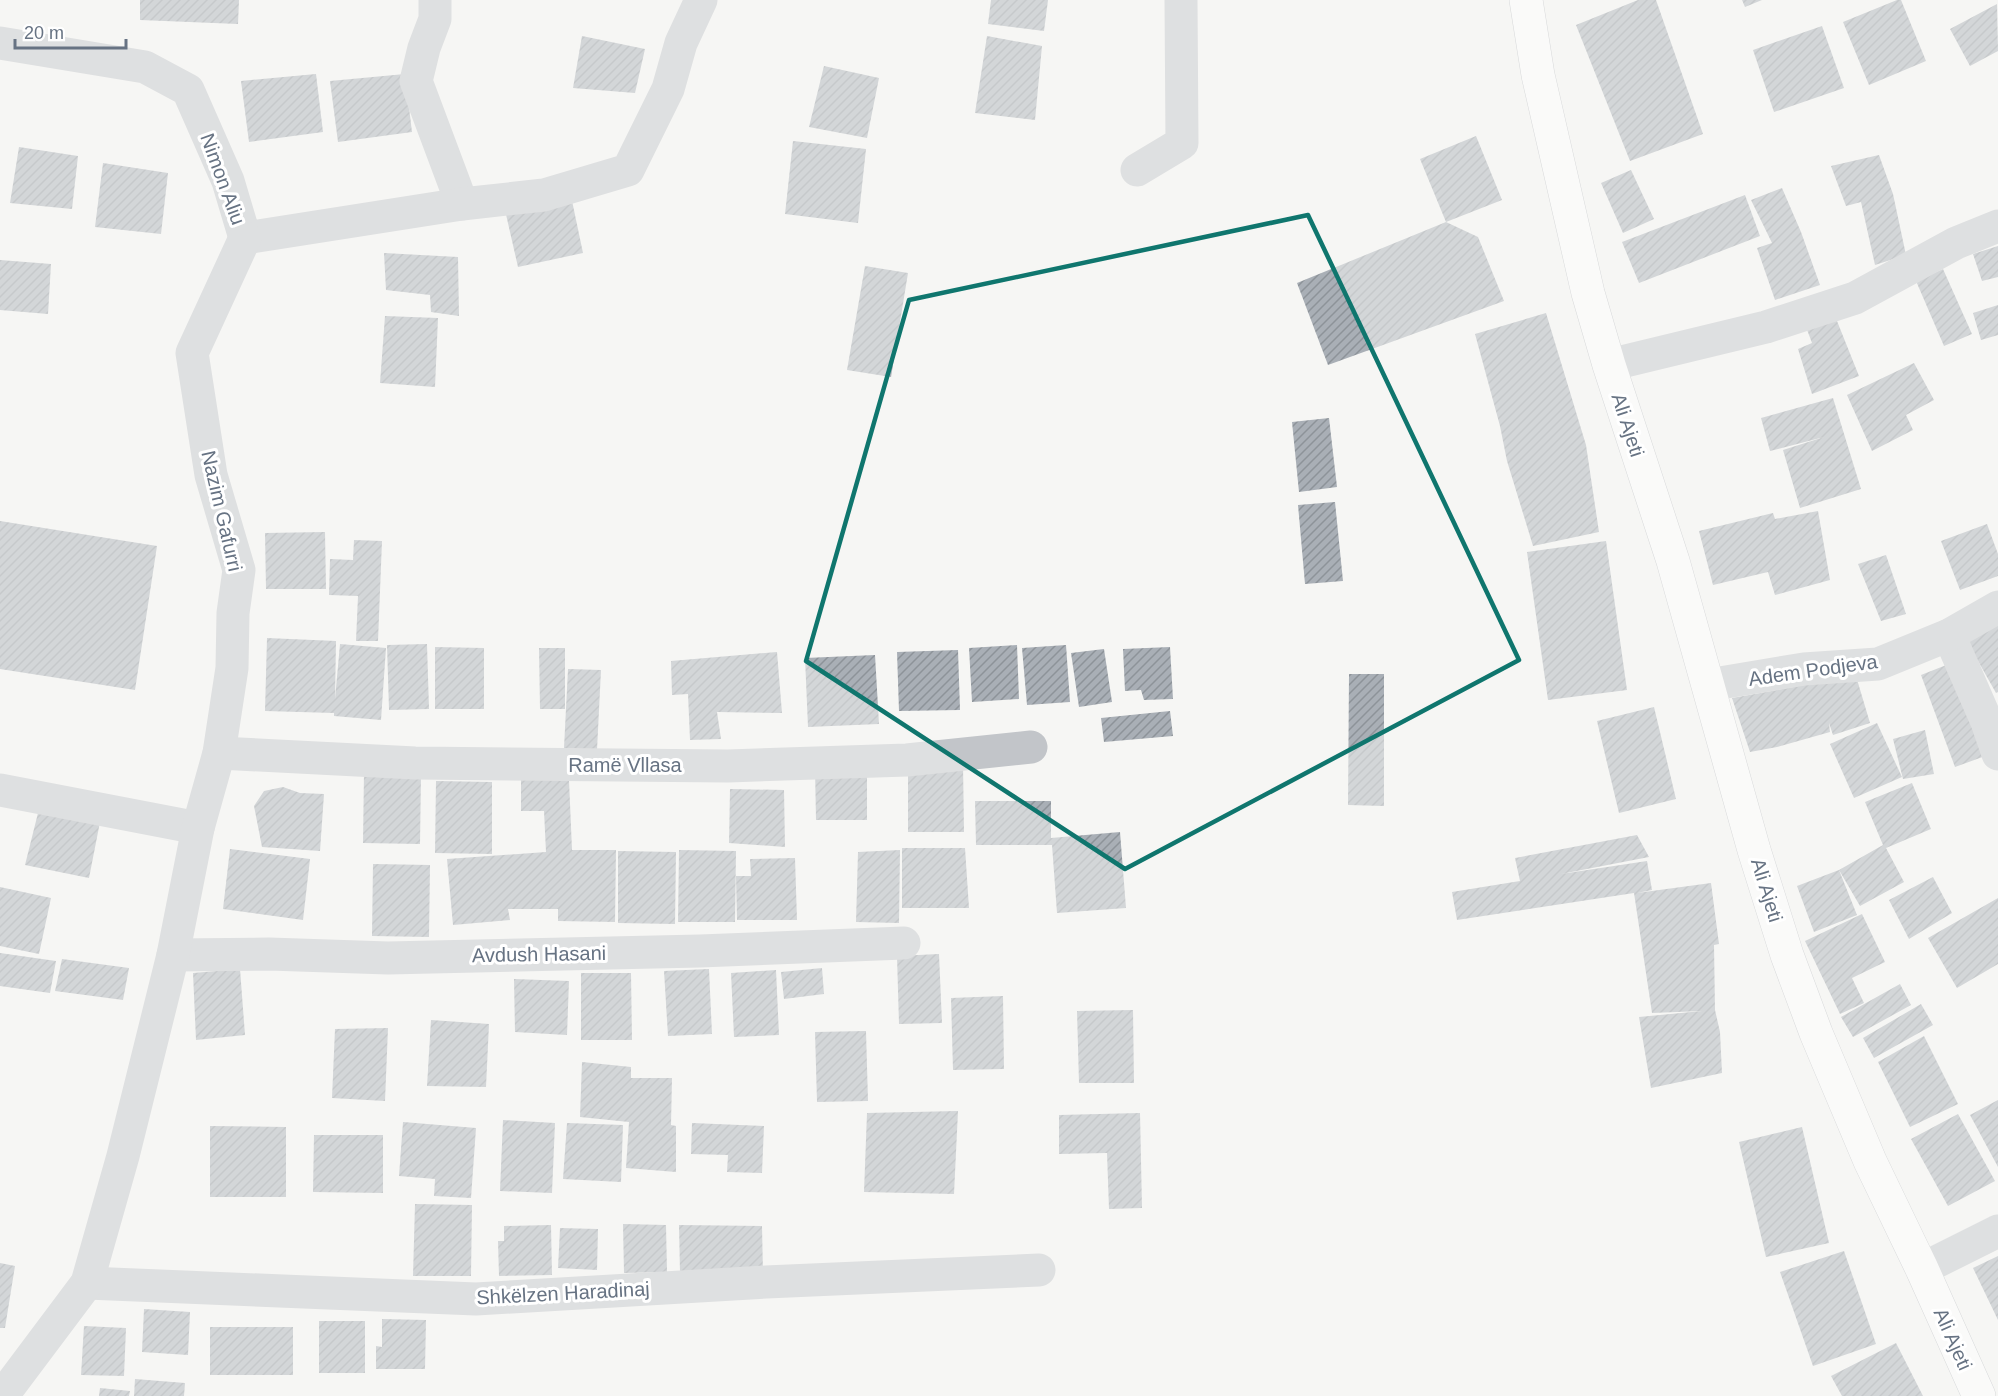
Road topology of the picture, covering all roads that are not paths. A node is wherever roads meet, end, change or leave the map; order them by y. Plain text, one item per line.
1 (435, 0) edge
2 (701, 0) edge
3 (1181, 0) edge
4 (1526, 0) edge
5 (0, 43) edge
6 (1137, 170) dead end
7 (462, 204) junction
8 (1998, 226) edge
9 (245, 238) junction
10 (1609, 365) junction
11 (1998, 607) edge
12 (1949, 635) junction
13 (1708, 685) junction
14 (1031, 747) dead end
15 (219, 753) junction
16 (1998, 754) edge
17 (0, 790) edge
18 (198, 828) junction
19 (904, 943) dead end
20 (173, 955) junction
21 (1998, 1231) edge
22 (1922, 1269) junction
23 (1039, 1270) dead end
24 (87, 1283) junction
25 (4, 1393) edge
26 (1979, 1396) edge

1 - 7 street
2 - 7 street, Nimon Aliu
3 - 6 street
4 - 10 main road, Ali Ajeti
5 - 9 street, Nimon Aliu
7 - 9 street, Nimon Aliu
8 - 10 street, Ali Ajeti
9 - 15 street, Nazim Gafurri
10 - 13 main road, Ali Ajeti
11 - 12 street, Adem Podjeva
12 - 13 street, Adem Podjeva
12 - 16 street
13 - 22 main road, Ali Ajeti
14 - 15 street, Ramë Vllasa
15 - 18 street, Nazim Gafurri
17 - 18 street
18 - 20 street, Nazim Gafurri
19 - 20 street, Avdush Hasani
20 - 24 street, Nazim Gafurri
21 - 22 street
22 - 26 main road, Ali Ajeti
23 - 24 street, Shkëlzen Haradinaj
24 - 25 street

